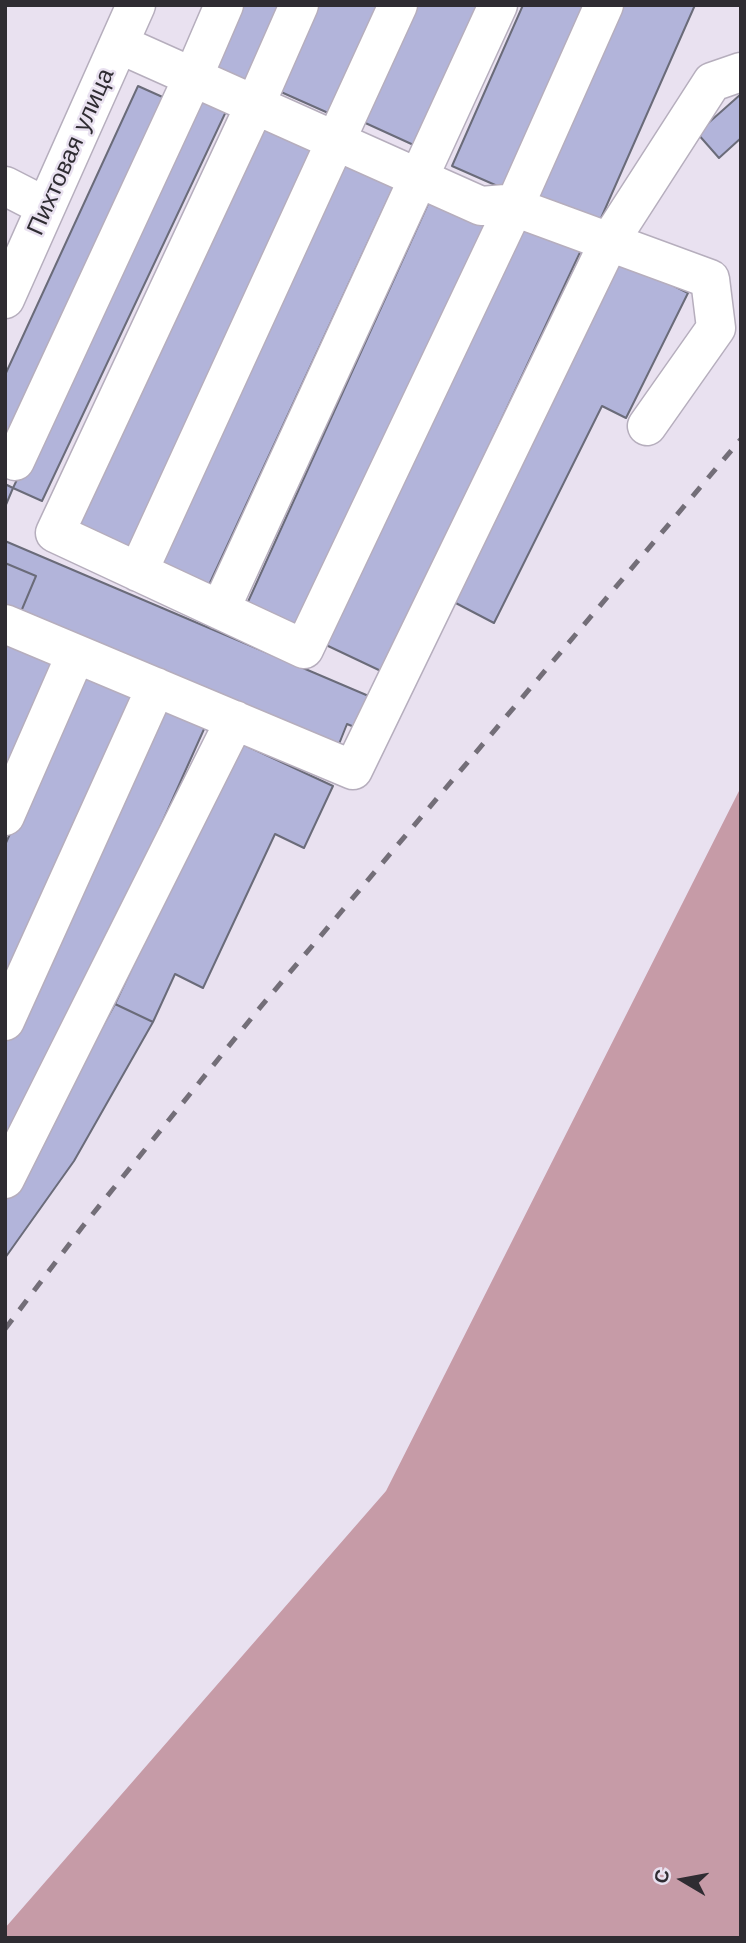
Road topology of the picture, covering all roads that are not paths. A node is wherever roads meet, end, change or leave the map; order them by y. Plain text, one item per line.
1 (136, 5) edge
2 (224, 5) edge
3 (299, 5) edge
4 (398, 5) edge
5 (498, 5) edge
6 (604, 5) edge
7 (119, 44) junction
8 (741, 72) edge
9 (193, 77) junction
10 (255, 105) junction
11 (337, 141) junction
12 (419, 178) junction
13 (5, 186) edge
14 (46, 207) junction
15 (514, 207) junction
16 (609, 242) junction
17 (5, 299) edge
18 (647, 426) dead end
19 (15, 461) dead end
20 (138, 572) junction
21 (220, 610) junction
22 (5, 624) edge
23 (76, 654) junction
24 (156, 687) junction
25 (235, 720) junction
26 (5, 816) edge
27 (5, 1021) edge
28 (5, 1179) edge

1 - 7 street, Пихтовая улица
2 - 9 street
3 - 10 street
4 - 11 street
5 - 12 street
6 - 15 street
7 - 9 street
7 - 14 street, Пихтовая улица
8 - 16 street
9 - 10 street
9 - 19 street
10 - 11 street
10 - 20 street
11 - 12 street
11 - 20 street
12 - 15 street
12 - 21 street
13 - 14 street
14 - 17 street, Пихтовая улица
15 - 16 street
15 - 21 street
16 - 18 street
16 - 25 street
20 - 21 street
22 - 23 street
23 - 24 street
23 - 26 street
24 - 25 street
24 - 27 street
25 - 28 street

